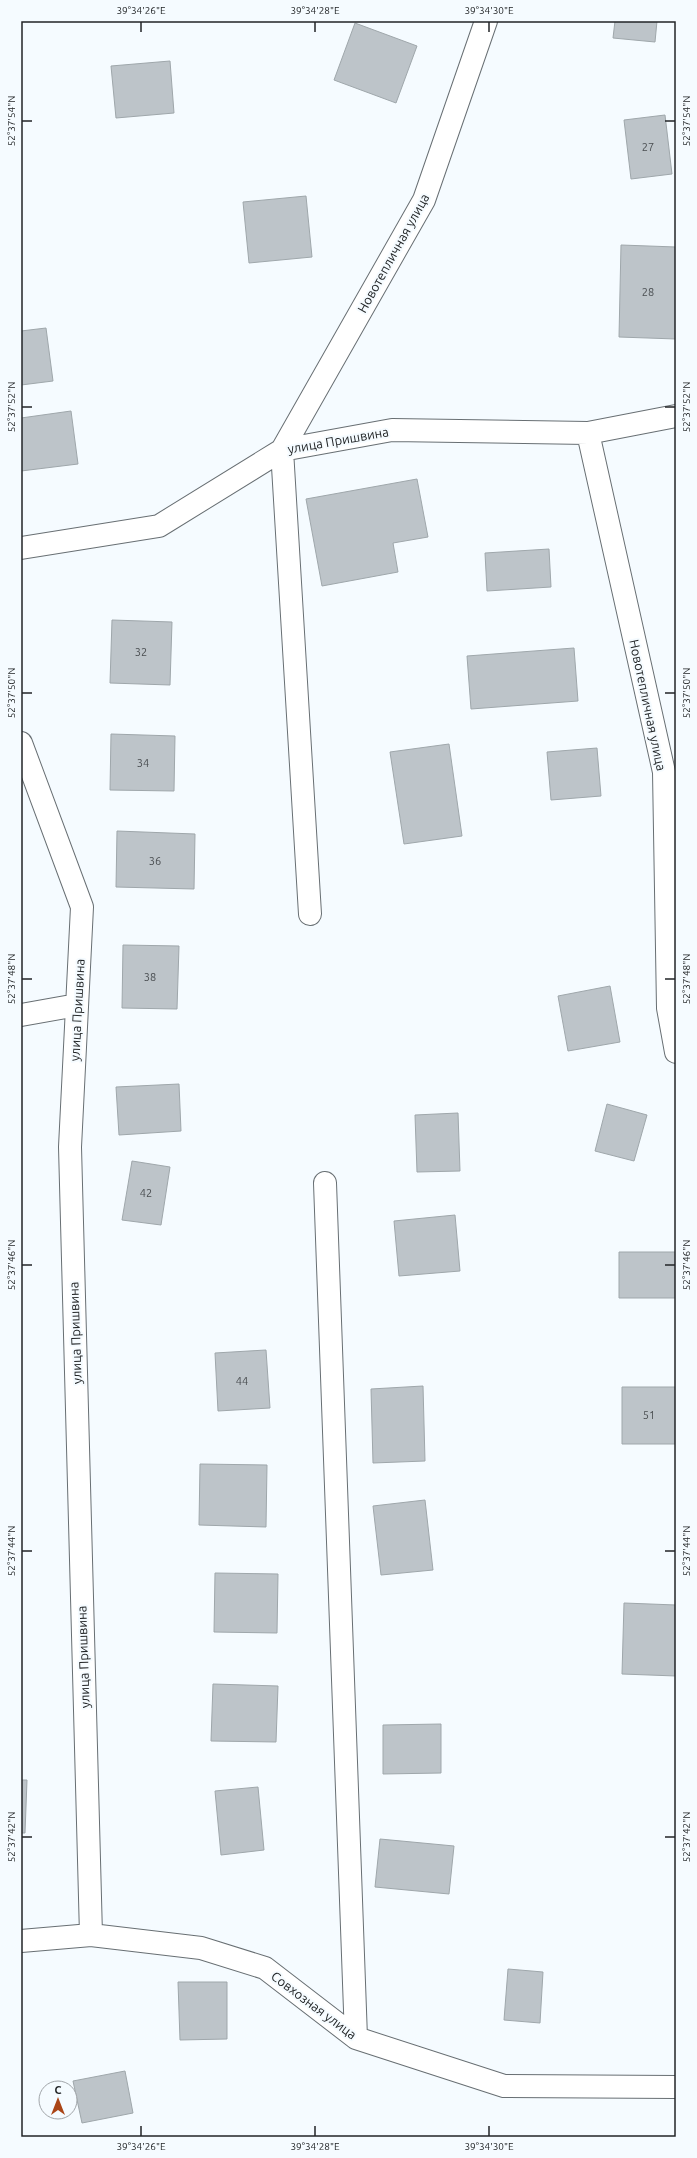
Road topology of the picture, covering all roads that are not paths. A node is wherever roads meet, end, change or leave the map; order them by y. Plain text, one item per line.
1 (486, 21) edge
2 (676, 416) edge
3 (588, 433) junction
4 (282, 450) junction
5 (21, 548) edge
6 (21, 743) edge
7 (310, 914) dead end
8 (77, 1005) junction
9 (21, 1015) edge
10 (676, 1052) edge
11 (325, 1183) dead end
12 (91, 1935) junction
13 (21, 1941) edge
14 (356, 2038) junction
15 (676, 2087) edge

1 - 4 street, Новотепличная улица
2 - 3 street, улица Пришвина
3 - 4 street, улица Пришвина
3 - 10 street, Новотепличная улица
4 - 5 street, улица Пришвина
4 - 7 street
6 - 8 street, улица Пришвина
8 - 9 street
8 - 12 street, улица Пришвина
11 - 14 street
12 - 13 street, Совхозная улица
12 - 14 street, Совхозная улица
14 - 15 street, Совхозная улица

